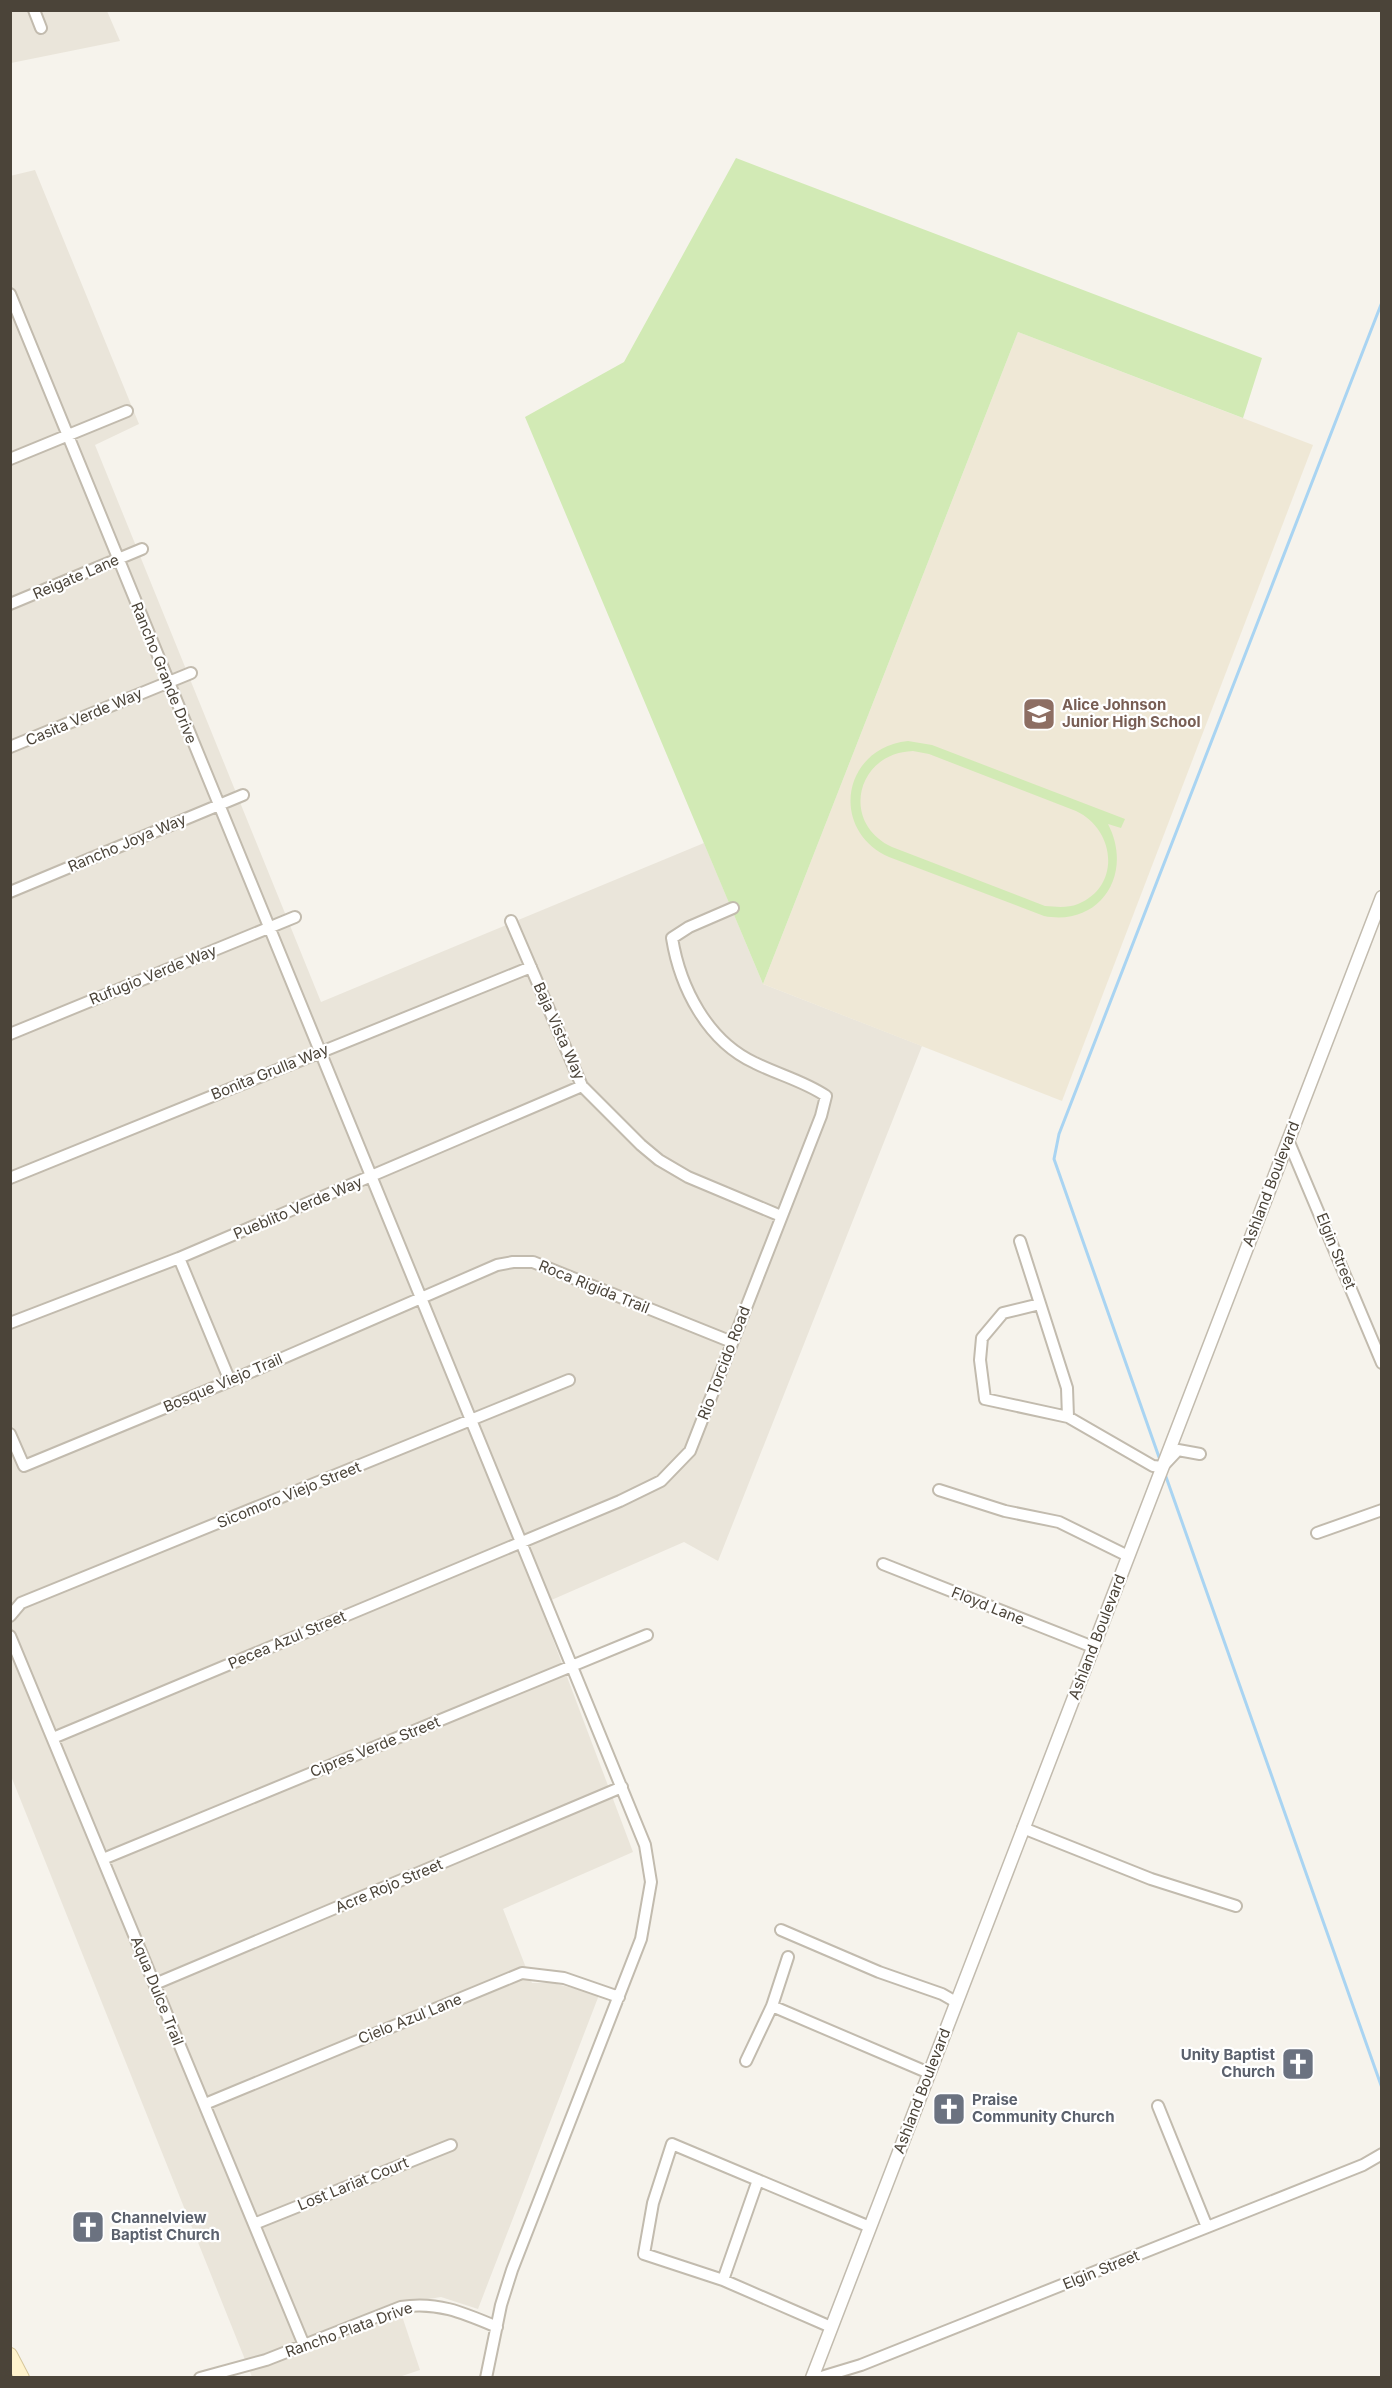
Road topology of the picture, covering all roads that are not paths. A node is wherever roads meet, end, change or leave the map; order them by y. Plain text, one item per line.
1 (34, 10) edge
2 (41, 28) dead end
3 (10, 294) edge
4 (128, 411) dead end
5 (67, 436) junction
6 (10, 459) edge
7 (142, 549) dead end
8 (117, 560) junction
9 (10, 604) edge
10 (191, 673) dead end
11 (168, 682) junction
12 (10, 747) edge
13 (243, 795) dead end
14 (218, 806) junction
15 (10, 892) edge
16 (1382, 897) edge
17 (733, 908) dead end
18 (295, 917) dead end
19 (511, 921) dead end
20 (269, 928) junction
21 (531, 967) junction
22 (10, 1034) edge
23 (320, 1051) junction
24 (582, 1086) junction
25 (1288, 1140) junction
26 (371, 1177) junction
27 (10, 1178) edge
28 (781, 1216) junction
29 (1020, 1241) dead end
30 (179, 1258) junction
31 (421, 1297) junction
32 (1040, 1304) junction
33 (10, 1323) edge
34 (732, 1342) junction
35 (1382, 1363) edge
36 (569, 1380) dead end
37 (230, 1381) junction
38 (1068, 1417) junction
39 (472, 1421) junction
40 (10, 1434) edge
41 (1200, 1454) dead end
42 (1162, 1467) junction
43 (939, 1490) dead end
44 (1382, 1510) edge
45 (1317, 1533) dead end
46 (522, 1543) junction
47 (1128, 1556) junction
48 (883, 1564) dead end
49 (11, 1614) edge
50 (647, 1635) dead end
51 (10, 1636) edge
52 (1093, 1647) junction
53 (573, 1666) junction
54 (53, 1738) junction
55 (622, 1787) junction
56 (1023, 1828) junction
57 (103, 1859) junction
58 (1236, 1906) dead end
59 (781, 1930) dead end
60 (788, 1957) dead end
61 (155, 1984) junction
62 (619, 1997) junction
63 (956, 2002) junction
64 (772, 2006) junction
65 (746, 2061) dead end
66 (929, 2073) junction
67 (204, 2104) junction
68 (1158, 2106) dead end
69 (451, 2145) dead end
70 (1382, 2154) edge
71 (758, 2180) junction
72 (254, 2224) junction
73 (870, 2227) junction
74 (1208, 2227) junction
75 (723, 2280) junction
76 (497, 2326) junction
77 (831, 2327) junction
78 (304, 2345) junction
79 (10, 2355) edge
80 (22, 2378) edge
81 (200, 2378) edge
82 (486, 2378) edge
83 (812, 2378) edge
84 (818, 2378) edge

1 - 2 street
3 - 5 street, Rancho Grande Drive
4 - 5 street
5 - 6 street
5 - 8 street, Rancho Grande Drive
7 - 8 street, Reigate Lane
8 - 9 street, Reigate Lane
8 - 11 street, Rancho Grande Drive
10 - 11 street, Casita Verde Way
11 - 12 street, Casita Verde Way
11 - 14 street, Rancho Grande Drive
13 - 14 street, Rancho Joya Way
14 - 15 street, Rancho Joya Way
14 - 20 street, Rancho Grande Drive
16 - 25 street, Ashland Boulevard
17 - 28 street, Rio Torcido Road
18 - 20 street, Rufugio Verde Way
19 - 21 street, Baja Vista Way
20 - 22 street, Rufugio Verde Way
20 - 23 street, Rancho Grande Drive
21 - 23 street, Bonita Grulla Way
21 - 24 street, Baja Vista Way
23 - 26 street, Rancho Grande Drive
23 - 27 street, Bonita Grulla Way
24 - 26 street, Pueblito Verde Way
24 - 28 street, Baja Vista Way
25 - 35 street, Elgin Street
25 - 42 street, Ashland Boulevard
26 - 30 street, Pueblito Verde Way
26 - 31 street, Rancho Grande Drive
28 - 34 street, Rio Torcido Road
29 - 32 street
30 - 33 street, Pueblito Verde Way
30 - 37 street
31 - 34 street, Roca Rigida Trail
31 - 37 street, Bosque Viejo Trail
31 - 39 street, Rancho Grande Drive
32 - 38 street
32 - 38 street
34 - 46 street, Rio Torcido Road
36 - 39 street, Sicomoro Viejo Street
37 - 40 street, Bosque Viejo Trail
38 - 42 street
39 - 46 street, Rancho Grande Drive
39 - 49 street, Sicomoro Viejo Street
41 - 42 street
42 - 47 street, Ashland Boulevard
43 - 47 street
44 - 45 street
46 - 53 street, Rancho Grande Drive
46 - 54 street, Pecea Azul Street
47 - 52 street, Ashland Boulevard
48 - 52 street, Floyd Lane
50 - 53 street, Cipres Verde Street
51 - 54 street, Aqua Dulce Trail
52 - 56 street, Ashland Boulevard
53 - 55 street, Rancho Grande Drive
53 - 57 street, Cipres Verde Street
54 - 57 street, Aqua Dulce Trail
55 - 61 street, Acre Rojo Street
55 - 62 street, Rancho Grande Drive
56 - 58 street
56 - 63 street, Ashland Boulevard
57 - 61 street, Aqua Dulce Trail
59 - 63 street
60 - 64 street
61 - 67 street, Aqua Dulce Trail
62 - 67 street, Cielo Azul Lane
62 - 76 street, Rancho Grande Drive
63 - 66 street, Ashland Boulevard
64 - 65 street
64 - 66 street
66 - 73 street, Ashland Boulevard
67 - 72 street, Aqua Dulce Trail
68 - 74 street
69 - 72 street, Lost Lariat Court
70 - 74 street, Elgin Street
71 - 73 street
71 - 75 street
71 - 75 street
72 - 78 street, Aqua Dulce Trail
73 - 77 street, Ashland Boulevard
74 - 84 street, Elgin Street
75 - 77 street
76 - 78 street, Rancho Plata Drive
76 - 82 street, Rancho Grande Drive
77 - 83 street, Ashland Boulevard
78 - 81 street, Rancho Plata Drive
79 - 80 main road

